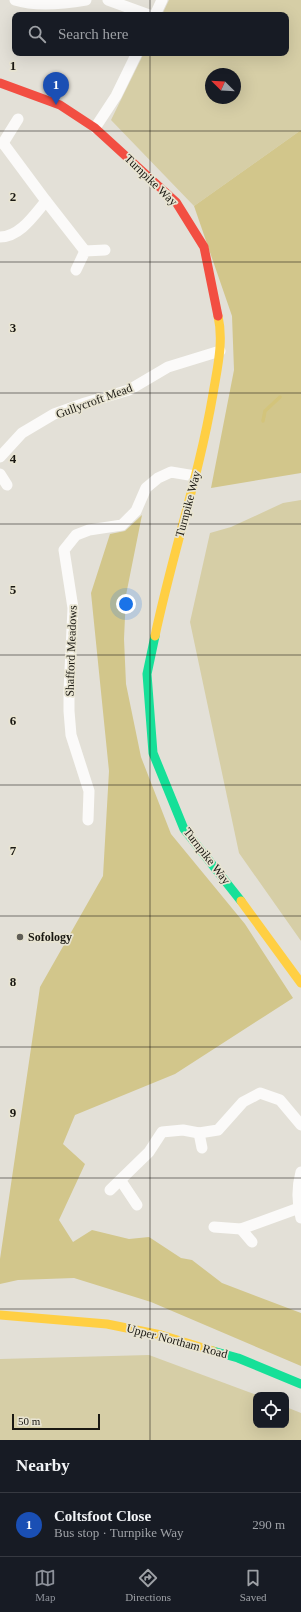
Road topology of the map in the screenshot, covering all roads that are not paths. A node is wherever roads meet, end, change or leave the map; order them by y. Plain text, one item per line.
1 (15, 0) edge
2 (86, 0) edge
3 (108, 0) edge
4 (162, 0) edge
5 (141, 12) edge
6 (156, 12) edge
7 (136, 56) edge
8 (0, 83) edge
9 (18, 119) dead end
10 (95, 128) junction
11 (2, 143) edge
12 (46, 201) junction
13 (0, 237) edge
14 (105, 250) dead end
15 (85, 251) junction
16 (76, 270) dead end
17 (220, 351) junction
18 (0, 457) edge
19 (0, 474) edge
20 (195, 476) junction
21 (7, 485) dead end
22 (88, 820) dead end
23 (301, 983) edge
24 (301, 1125) edge
25 (199, 1133) junction
26 (202, 1148) dead end
27 (301, 1172) edge
28 (121, 1182) junction
29 (110, 1190) dead end
30 (137, 1205) dead end
31 (300, 1213) edge
32 (214, 1227) dead end
33 (241, 1229) junction
34 (252, 1242) dead end
35 (0, 1315) edge
36 (301, 1384) edge

1 - 2 street
3 - 5 street
4 - 6 street
7 - 10 street
8 - 10 street, Turnpike Way
9 - 11 street
10 - 17 street, Turnpike Way
11 - 12 street
12 - 13 street
12 - 15 street
14 - 15 street
15 - 16 street
17 - 18 street, Gullycroft Mead
17 - 20 street, Turnpike Way
19 - 21 street
20 - 22 street, Shafford Meadows
20 - 23 street, Turnpike Way
24 - 25 street
25 - 26 street
25 - 28 street
27 - 31 street
28 - 29 street
28 - 30 street
31 - 33 street
32 - 33 street
33 - 34 street
35 - 36 street, Upper Northam Road

